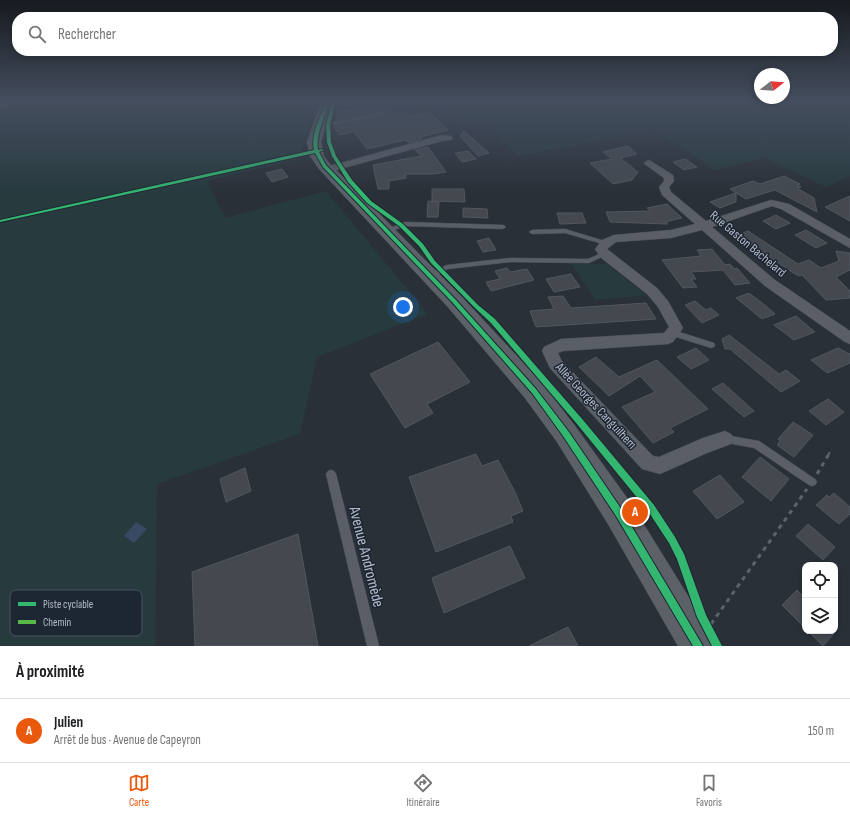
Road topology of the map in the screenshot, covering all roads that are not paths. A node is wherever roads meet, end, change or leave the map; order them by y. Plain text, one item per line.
1 (317, 133) edge
2 (322, 133) edge
3 (448, 138) dead end
4 (649, 163) dead end
5 (338, 177) junction
6 (703, 226) junction
7 (503, 227) dead end
8 (385, 231) junction
9 (532, 232) dead end
10 (850, 244) edge
11 (605, 248) junction
12 (430, 276) junction
13 (673, 333) junction
14 (850, 338) edge
15 (711, 345) dead end
16 (725, 439) joint
17 (331, 474) dead end
18 (812, 482) road end
19 (695, 642) edge
20 (373, 646) edge

1 - 5 main road
2 - 5 main road
3 - 5 street
4 - 6 street, Rue Gaston Bachelard
5 - 8 main road
6 - 10 street
6 - 11 street
6 - 14 street, Rue Gaston Bachelard
7 - 8 lane
8 - 12 main road
9 - 11 lane
11 - 12 lane
11 - 13 street
12 - 19 main road
13 - 15 lane
13 - 16 street, Allée Georges Canguilhem
16 - 18 lane
17 - 20 lane, Avenue Andromède

